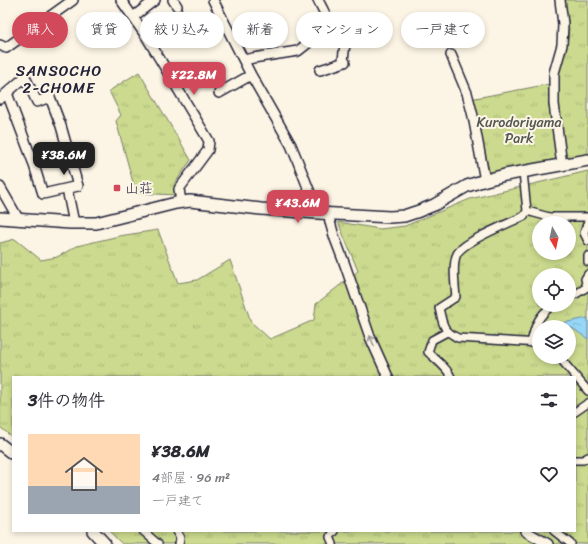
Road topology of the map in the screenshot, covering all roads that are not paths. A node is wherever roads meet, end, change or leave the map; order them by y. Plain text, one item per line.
1 (73, 0) edge
2 (121, 0) edge
3 (155, 0) edge
4 (560, 0) edge
5 (320, 1) edge
6 (218, 2) edge
7 (56, 12) edge
8 (325, 12) edge
9 (133, 16) junction
10 (12, 44) edge
11 (0, 45) edge
12 (302, 48) edge
13 (344, 48) edge
14 (451, 55) dead end
15 (244, 60) junction
16 (320, 70) dead end
17 (251, 75) junction
18 (7, 93) junction
19 (218, 93) dead end
20 (0, 99) edge
21 (588, 160) edge
22 (562, 165) junction
23 (523, 172) junction
24 (485, 180) junction
25 (0, 187) edge
26 (67, 189) junction
27 (181, 202) junction
28 (527, 211) junction
29 (323, 214) junction
30 (588, 217) edge
31 (0, 218) edge
32 (19, 220) junction
33 (588, 221) edge
34 (74, 223) junction
35 (588, 241) edge
36 (588, 256) edge
37 (588, 262) edge
38 (588, 274) edge
39 (576, 294) edge
40 (447, 332) junction
41 (532, 343) edge
42 (565, 364) edge
43 (388, 376) edge
44 (451, 376) edge
45 (575, 376) edge
46 (576, 377) edge
47 (588, 391) edge
48 (588, 403) edge
49 (576, 411) edge
50 (0, 444) edge
51 (12, 453) edge
52 (588, 457) edge
53 (576, 460) edge
54 (94, 532) edge
55 (144, 532) edge
56 (177, 532) edge
57 (334, 532) edge
58 (527, 532) edge
59 (555, 532) edge
60 (105, 544) edge
61 (158, 544) edge
62 (179, 544) edge
63 (333, 544) edge
64 (548, 544) edge
65 (571, 544) edge

1 - 7 street
2 - 9 street
3 - 9 street
4 - 22 street
5 - 8 street
6 - 15 street
9 - 27 street
10 - 11 street
12 - 15 street
13 - 16 street
14 - 24 street
15 - 17 street
17 - 19 street
17 - 29 street
18 - 20 street
18 - 26 street
18 - 26 street
21 - 22 street
22 - 23 street
23 - 24 street
23 - 28 street
24 - 29 street
25 - 32 street
26 - 34 street
27 - 29 street
27 - 34 street
28 - 30 street
28 - 40 street
43 -> 29 street
31 - 32 street
32 - 34 street
33 - 35 street
36 - 37 street
38 - 39 street
40 - 41 street
40 - 44 street
42 - 45 street
46 - 47 street
48 - 49 street
50 - 51 street
52 - 53 street
54 - 60 street
55 - 61 street
56 - 62 street
57 - 63 street
58 - 64 street
59 - 65 street

